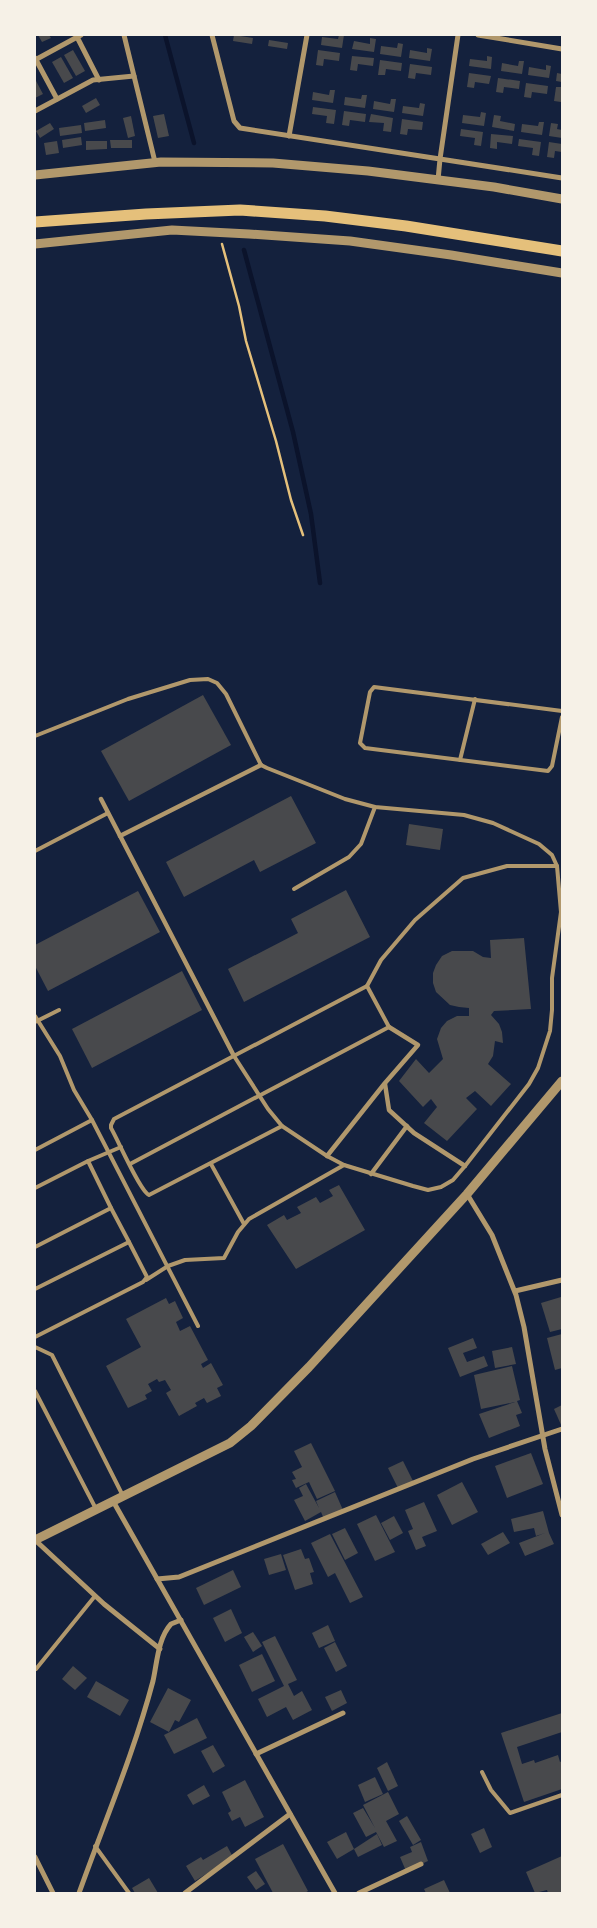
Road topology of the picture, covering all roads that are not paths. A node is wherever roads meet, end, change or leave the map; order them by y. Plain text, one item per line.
1 (124, 35) edge
2 (212, 35) edge
3 (307, 35) edge
4 (458, 35) edge
5 (478, 35) edge
6 (78, 36) edge
7 (562, 49) edge
8 (35, 59) edge
9 (134, 76) junction
10 (99, 80) junction
11 (57, 99) junction
12 (35, 111) edge
13 (289, 136) junction
14 (440, 159) junction
15 (155, 162) junction
16 (35, 175) edge
17 (562, 178) edge
18 (438, 180) junction
19 (562, 199) edge
20 (35, 222) edge
21 (35, 244) edge
22 (562, 251) edge
23 (562, 273) edge
24 (475, 699) junction
25 (562, 710) edge
26 (562, 717) edge
27 (35, 736) edge
28 (460, 760) junction
29 (262, 765) junction
30 (101, 799) dead end
31 (376, 807) junction
32 (108, 814) junction
33 (120, 836) junction
34 (35, 851) edge
35 (557, 866) junction
36 (294, 888) dead end
37 (561, 912) edge
38 (367, 986) junction
39 (59, 1010) dead end
40 (35, 1016) edge
41 (36, 1021) edge
42 (389, 1027) junction
43 (234, 1056) junction
44 (562, 1081) edge
45 (385, 1084) junction
46 (260, 1096) junction
47 (92, 1120) junction
48 (282, 1126) junction
49 (407, 1126) junction
50 (121, 1147) junction
51 (35, 1150) edge
52 (109, 1152) junction
53 (327, 1156) junction
54 (88, 1162) junction
55 (130, 1164) junction
56 (210, 1164) junction
57 (344, 1165) junction
58 (465, 1166) junction
59 (371, 1174) junction
60 (35, 1188) edge
61 (467, 1194) junction
62 (111, 1208) junction
63 (244, 1224) junction
64 (129, 1242) junction
65 (35, 1247) edge
66 (168, 1266) junction
67 (146, 1280) junction
68 (562, 1280) edge
69 (35, 1289) edge
70 (515, 1291) junction
71 (198, 1326) dead end
72 (35, 1337) edge
73 (35, 1346) edge
74 (35, 1391) edge
75 (562, 1429) edge
76 (542, 1435) junction
77 (123, 1496) junction
78 (113, 1501) junction
79 (96, 1509) junction
80 (562, 1515) edge
81 (35, 1540) edge
82 (157, 1579) junction
83 (95, 1596) junction
84 (181, 1620) junction
85 (160, 1649) junction
86 (36, 1669) edge
87 (343, 1712) dead end
88 (256, 1754) junction
89 (482, 1772) dead end
90 (562, 1796) edge
91 (290, 1814) junction
92 (95, 1846) junction
93 (35, 1857) edge
94 (421, 1864) dead end
95 (54, 1893) edge
96 (79, 1893) edge
97 (128, 1893) edge
98 (185, 1893) edge
99 (335, 1893) edge
100 (358, 1893) edge

1 - 9 street
2 - 13 street
3 - 13 street
4 - 14 street
5 - 7 street
6 - 8 street
6 - 10 street
8 - 11 street
9 - 10 street
9 - 15 street
10 - 11 street
11 - 12 street
13 - 14 street
14 - 17 street
14 - 18 street
15 - 16 street
15 - 18 street
18 - 19 street
20 - 22 main road
21 - 23 street
24 - 25 lane
24 - 28 lane
24 - 28 lane
26 - 28 lane
27 - 29 lane
29 - 31 lane
29 - 33 street
30 - 32 street
31 - 35 lane
31 - 36 lane
32 - 33 street
32 - 34 lane
33 - 43 street
35 - 37 lane
35 - 38 lane
37 - 58 lane
38 - 42 lane
38 - 43 lane
39 - 41 lane
40 - 41 lane
41 - 47 lane
42 - 45 street
42 - 46 lane
43 - 46 lane
43 - 50 lane
44 - 61 street
45 - 49 street
45 - 53 street
46 - 48 lane
46 - 55 lane
47 - 51 lane
47 - 52 lane
48 - 53 lane
48 - 56 lane
49 - 58 street
49 - 59 street
50 - 52 lane
50 - 55 lane
52 - 54 lane
52 - 66 lane
53 - 57 lane
54 - 60 lane
54 - 62 lane
55 - 56 lane
56 - 63 lane
57 - 59 lane
57 - 63 lane
58 - 59 lane
61 - 70 street
61 - 77 street
62 - 64 lane
62 - 65 lane
63 - 66 lane
64 - 67 lane
64 - 69 lane
66 - 67 lane
66 - 71 lane
67 - 72 lane
68 - 70 street
70 - 76 street
73 - 77 lane
74 - 79 lane
75 - 76 street
76 - 80 street
76 - 82 street
77 - 78 street
78 - 79 street
78 - 82 street
79 - 81 street
81 - 83 street
82 - 84 street
83 - 85 street
83 - 86 lane
84 - 85 street
84 - 88 street
85 - 92 street
87 - 88 street
88 - 91 street
89 - 90 lane
91 - 98 street
91 - 99 street
92 - 96 street
92 - 97 lane
93 - 95 street
94 - 100 street

